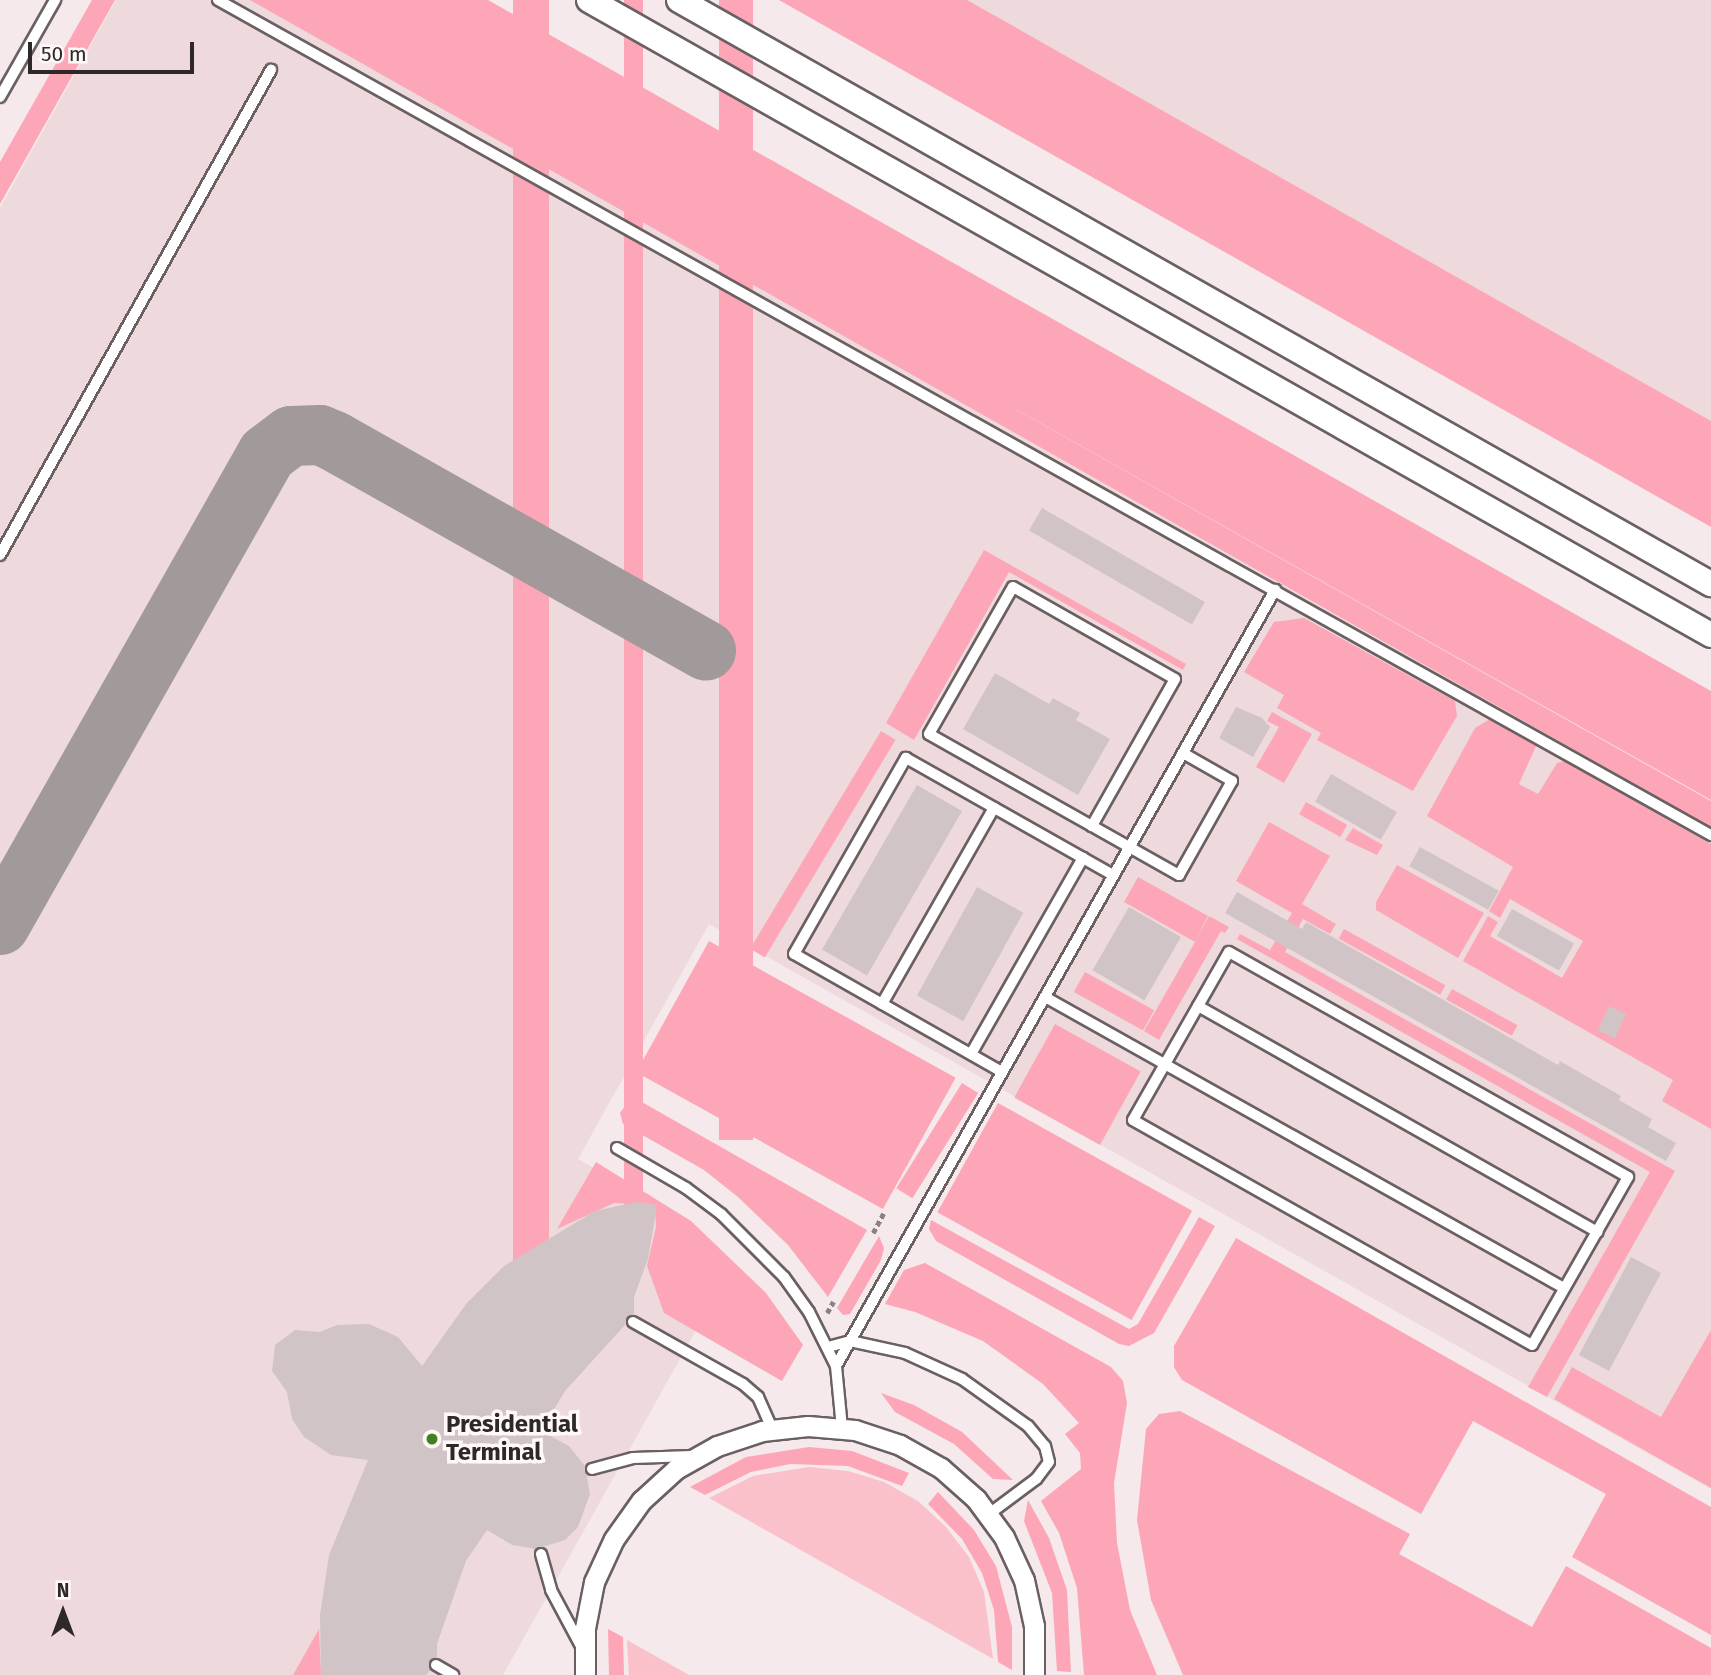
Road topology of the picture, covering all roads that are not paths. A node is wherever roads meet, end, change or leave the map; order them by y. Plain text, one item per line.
1 (55, 0) edge
2 (218, 0) edge
3 (589, 0) edge
4 (678, 0) edge
5 (271, 70) dead end
6 (0, 97) edge
7 (0, 555) edge
8 (1711, 584) edge
9 (1275, 590) junction
10 (1711, 635) edge
11 (1183, 753) junction
12 (994, 808) junction
13 (1092, 826) junction
14 (1711, 835) edge
15 (1129, 847) junction
16 (1083, 858) junction
17 (1113, 875) junction
18 (1045, 997) junction
19 (882, 1004) junction
20 (1198, 1006) junction
21 (971, 1054) junction
22 (1165, 1064) junction
23 (1002, 1072) junction
24 (617, 1148) dead end
25 (1597, 1231) junction
26 (1564, 1288) junction
27 (633, 1322) dead end
28 (850, 1341) junction
29 (828, 1347) junction
30 (836, 1366) junction
31 (842, 1428) junction
32 (772, 1429) junction
33 (696, 1456) junction
34 (592, 1469) dead end
35 (989, 1514) junction
36 (541, 1554) dead end
37 (584, 1651) junction
38 (436, 1665) dead end
39 (453, 1675) edge
40 (585, 1675) edge
41 (1034, 1675) edge

1 - 6 lane
2 - 9 lane
3 - 10 street
4 - 8 street
5 - 7 lane
9 - 11 lane
9 - 14 lane
11 - 15 lane
11 - 15 lane
12 - 16 lane
12 - 19 lane
12 - 19 lane
13 - 13 lane
13 - 15 lane
15 - 17 lane
16 - 17 lane
16 - 21 lane
17 - 18 lane
18 - 22 lane
18 - 23 lane
19 - 21 lane
20 - 22 lane
20 - 25 lane
20 - 25 lane
21 - 23 lane
22 - 26 lane
22 - 26 lane
23 - 28 lane
24 - 29 lane
25 - 26 lane
27 - 32 lane
28 - 29 lane
28 - 30 lane
28 - 35 lane
29 - 30 lane
30 - 31 lane
31 - 32 street
31 - 35 street
32 - 33 street
33 - 34 lane
33 - 37 street
35 - 41 street
36 - 37 lane
37 - 40 street
38 - 39 lane

